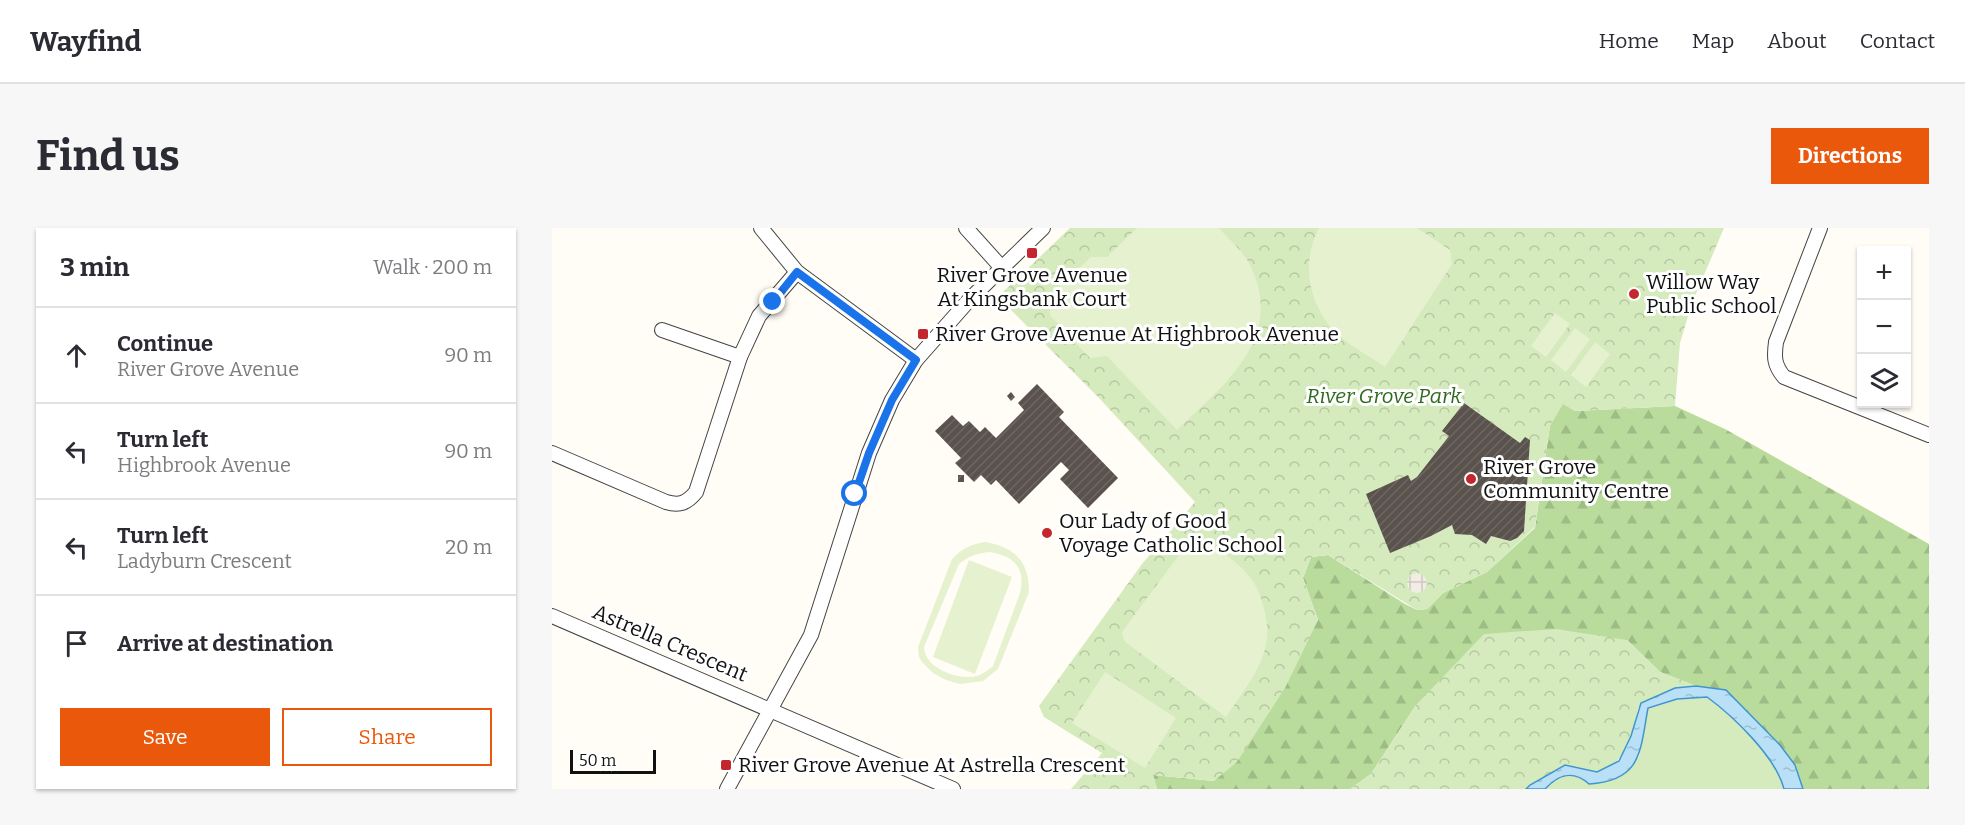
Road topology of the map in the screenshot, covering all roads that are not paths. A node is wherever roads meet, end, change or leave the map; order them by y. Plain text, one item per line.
1 (762, 228) edge
2 (966, 228) edge
3 (1043, 228) edge
4 (1820, 228) edge
5 (1002, 268) junction
6 (797, 272) junction
7 (662, 330) dead end
8 (740, 357) junction
9 (916, 360) junction
10 (1929, 435) edge
11 (552, 453) edge
12 (552, 616) edge
13 (772, 710) junction
14 (726, 789) edge
15 (953, 789) edge

1 - 6 street
2 - 5 street
3 - 5 street
4 - 10 street
5 - 9 street
6 - 8 street
6 - 9 street
7 - 8 street
8 - 11 street
9 - 13 street
12 - 13 street, Astrella Crescent
13 - 14 street
13 - 15 street, Astrella Crescent

